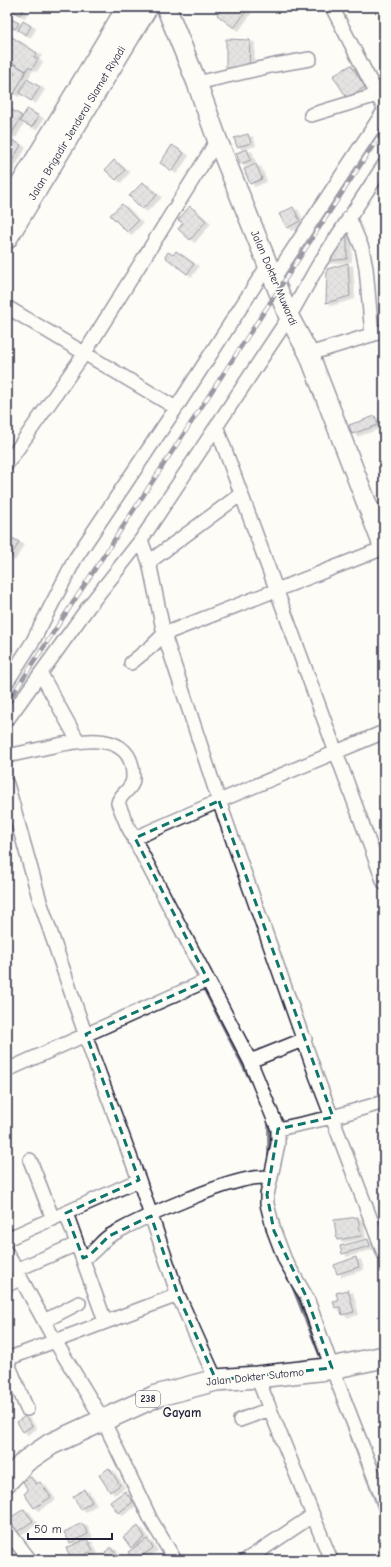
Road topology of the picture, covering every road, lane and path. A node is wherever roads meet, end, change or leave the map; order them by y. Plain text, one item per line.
1 (127, 7) edge
2 (148, 7) edge
3 (166, 7) edge
4 (332, 7) edge
5 (310, 59) dead end
6 (197, 83) junction
7 (377, 95) junction
8 (384, 110) edge
9 (311, 115) dead end
10 (217, 139) junction
11 (384, 165) edge
12 (7, 207) edge
13 (349, 217) junction
14 (7, 239) edge
15 (271, 271) junction
16 (7, 307) edge
17 (289, 317) junction
18 (380, 334) edge
19 (84, 354) junction
20 (309, 354) junction
21 (176, 408) junction
22 (217, 428) junction
23 (7, 464) edge
24 (241, 494) junction
25 (141, 540) junction
26 (384, 548) edge
27 (149, 562) junction
28 (277, 590) junction
29 (164, 634) junction
30 (131, 663) dead end
31 (41, 674) junction
32 (7, 682) edge
33 (7, 720) edge
34 (384, 732) edge
35 (78, 741) junction
36 (336, 752) junction
37 (7, 756) edge
38 (7, 784) edge
39 (219, 800) junction
40 (135, 838) junction
41 (384, 883) edge
42 (204, 981) junction
43 (86, 1034) junction
44 (304, 1039) junction
45 (250, 1061) junction
46 (7, 1070) edge
47 (384, 1102) edge
48 (333, 1117) junction
49 (278, 1129) junction
50 (30, 1160) dead end
51 (267, 1177) junction
52 (139, 1180) junction
53 (66, 1213) junction
54 (151, 1216) junction
55 (53, 1219) junction
56 (7, 1239) edge
57 (77, 1244) junction
58 (7, 1253) edge
59 (384, 1254) edge
60 (83, 1258) junction
61 (18, 1274) junction
62 (7, 1285) edge
63 (178, 1295) junction
64 (79, 1303) dead end
65 (44, 1321) junction
66 (105, 1321) junction
67 (55, 1341) junction
68 (384, 1357) edge
69 (7, 1360) edge
70 (332, 1368) junction
71 (257, 1377) junction
72 (216, 1380) junction
73 (27, 1408) dead end
74 (270, 1409) junction
75 (103, 1420) junction
76 (240, 1420) dead end
77 (7, 1481) edge
78 (384, 1502) edge
79 (312, 1516) junction
80 (7, 1530) edge
81 (30, 1560) edge
82 (175, 1560) edge
83 (246, 1560) edge
84 (331, 1560) edge

1 - 12 main road, Jalan Brigadir Jenderal Slamet Riyadi
2 - 14 main road, Jalan Brigadir Jenderal Slamet Riyadi
3 - 6 main road, Jalan Dokter Muwardi
4 - 7 street
5 - 6 street
6 - 10 main road, Jalan Dokter Muwardi
7 - 8 street
7 - 9 street
8 - 15 street
10 - 15 main road, Jalan Dokter Muwardi
10 - 19 street
11 - 13 street
13 - 17 street
13 - 18 street
15 - 17 main road, Jalan Dokter Muwardi
15 - 21 street
16 - 19 street
17 - 20 main road, Jalan Dokter Muwardi
17 - 22 street
18 - 20 street
19 - 21 street
19 - 23 street
20 - 26 main road, Jalan Dokter Muwardi
21 - 32 street
22 - 24 street
22 - 25 street
24 - 27 street
24 - 28 street
25 - 27 street
25 - 31 street
26 - 28 street
27 - 29 street
28 - 29 street
28 - 36 street
29 - 30 street
29 - 39 street
31 - 33 street
31 - 35 street
34 - 36 street
35 - 37 street
35 - 40 street
36 - 39 street
36 - 41 street
38 - 43 street
39 - 40 street
39 - 44 street
40 - 42 street
42 - 43 street
42 - 45 street
43 - 46 street
43 - 52 street
44 - 45 street
44 - 48 street
45 - 49 street
47 - 48 street
48 - 49 street
48 - 59 street
49 - 51 street
50 - 55 street
51 - 54 street
51 - 70 street
52 - 53 street
52 - 54 street
53 - 55 street
53 - 57 street
54 - 60 street
54 - 63 street
55 - 56 street
57 - 60 street
57 - 61 street
58 - 61 street
60 - 66 street
61 - 62 street
61 - 65 street
63 - 66 street
63 - 72 street
64 - 65 street
65 - 67 street
66 - 67 street
67 - 69 street
67 - 75 street
68 - 70 main road, Jalan Dokter Sutomo / 238
69 - 73 street
70 - 71 main road, Jalan Dokter Sutomo / 238
70 - 78 street
71 - 72 main road, Jalan Dokter Sutomo / 238
71 - 74 street
72 - 75 main road, Jalan Dokter Sutomo / 238
74 - 76 street
74 - 79 street
75 - 77 main road, Jalan Dokter Sutomo / 238
75 - 82 street
79 - 83 street
79 - 84 street
80 - 81 street

